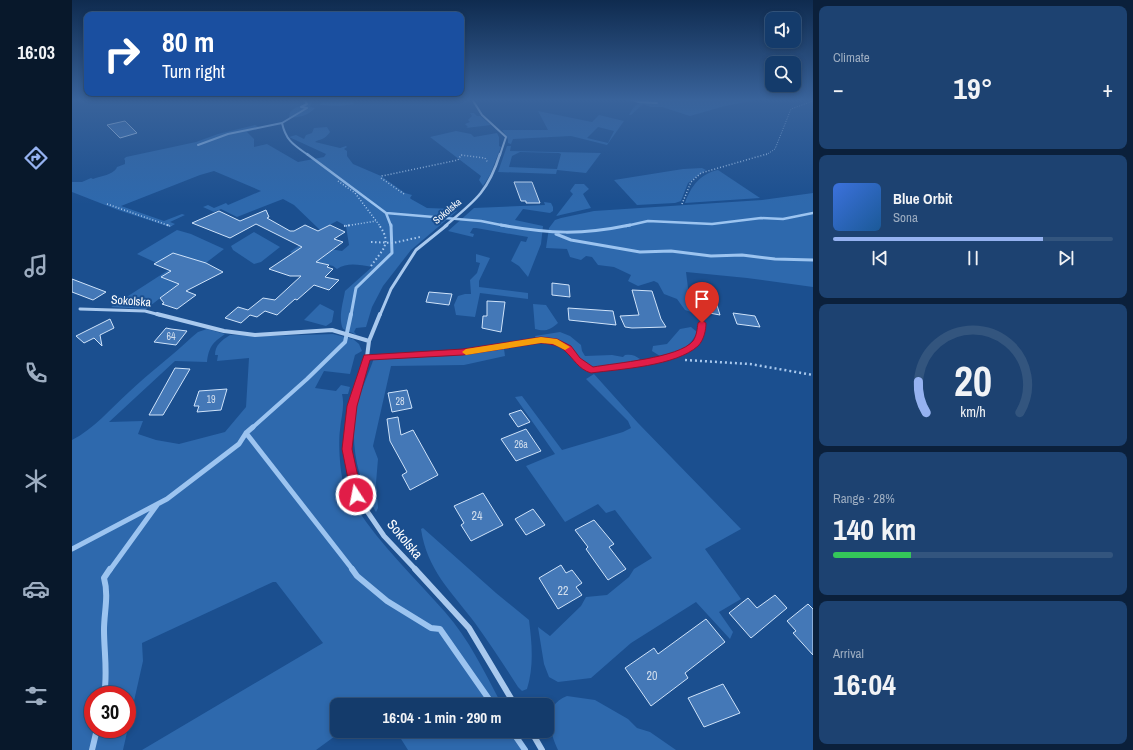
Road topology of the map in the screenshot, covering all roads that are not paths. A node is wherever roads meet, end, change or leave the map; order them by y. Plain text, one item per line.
1 (502, 134) edge
2 (80, 309) dead end
3 (702, 323) dead end
4 (369, 341) junction
5 (367, 357) junction
6 (511, 698) edge
7 (535, 738) edge
8 (542, 750) edge

1 - 4 street, Sokolska
2 - 4 street, Sokolska
3 - 5 lane
4 - 5 street, Sokolska
5 - 6 street, Sokolska
7 - 8 street

